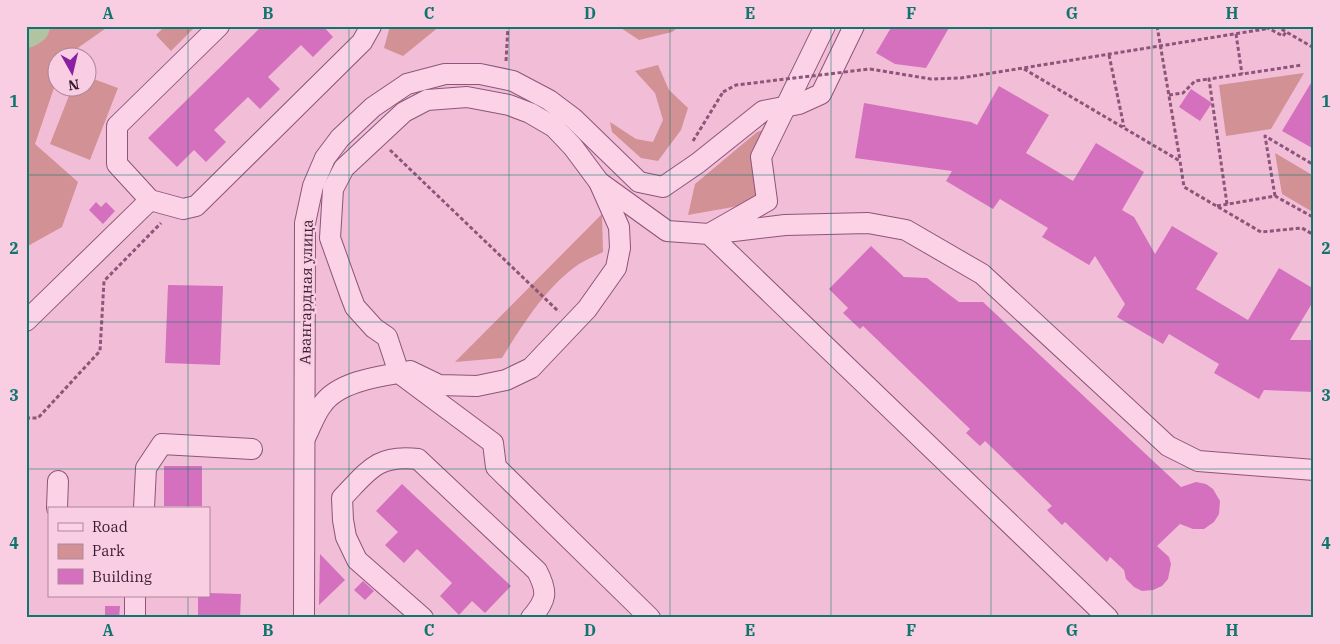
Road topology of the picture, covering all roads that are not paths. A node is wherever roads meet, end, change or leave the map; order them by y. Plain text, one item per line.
1 (218, 26) edge
2 (371, 26) edge
3 (825, 26) edge
4 (854, 26) edge
5 (599, 182) junction
6 (150, 200) junction
7 (709, 234) junction
8 (26, 320) edge
9 (399, 372) junction
10 (305, 438) junction
11 (252, 449) dead end
12 (1314, 470) edge
13 (58, 481) dead end
14 (57, 507) edge
15 (144, 507) edge
16 (135, 596) edge
17 (135, 618) edge
18 (304, 618) edge
19 (423, 618) edge
20 (531, 618) edge
21 (650, 618) edge
22 (1108, 618) edge

1 - 6 street
2 - 6 street
3 - 7 street
4 - 10 street, Авангардная улица
5 - 7 street
5 - 9 street
5 - 9 street
6 - 8 street
7 - 12 street
7 - 22 street
9 - 10 street
9 - 21 street
10 - 18 street, Авангардная улица
11 - 15 street
13 - 14 street
16 - 17 street
19 - 20 street

